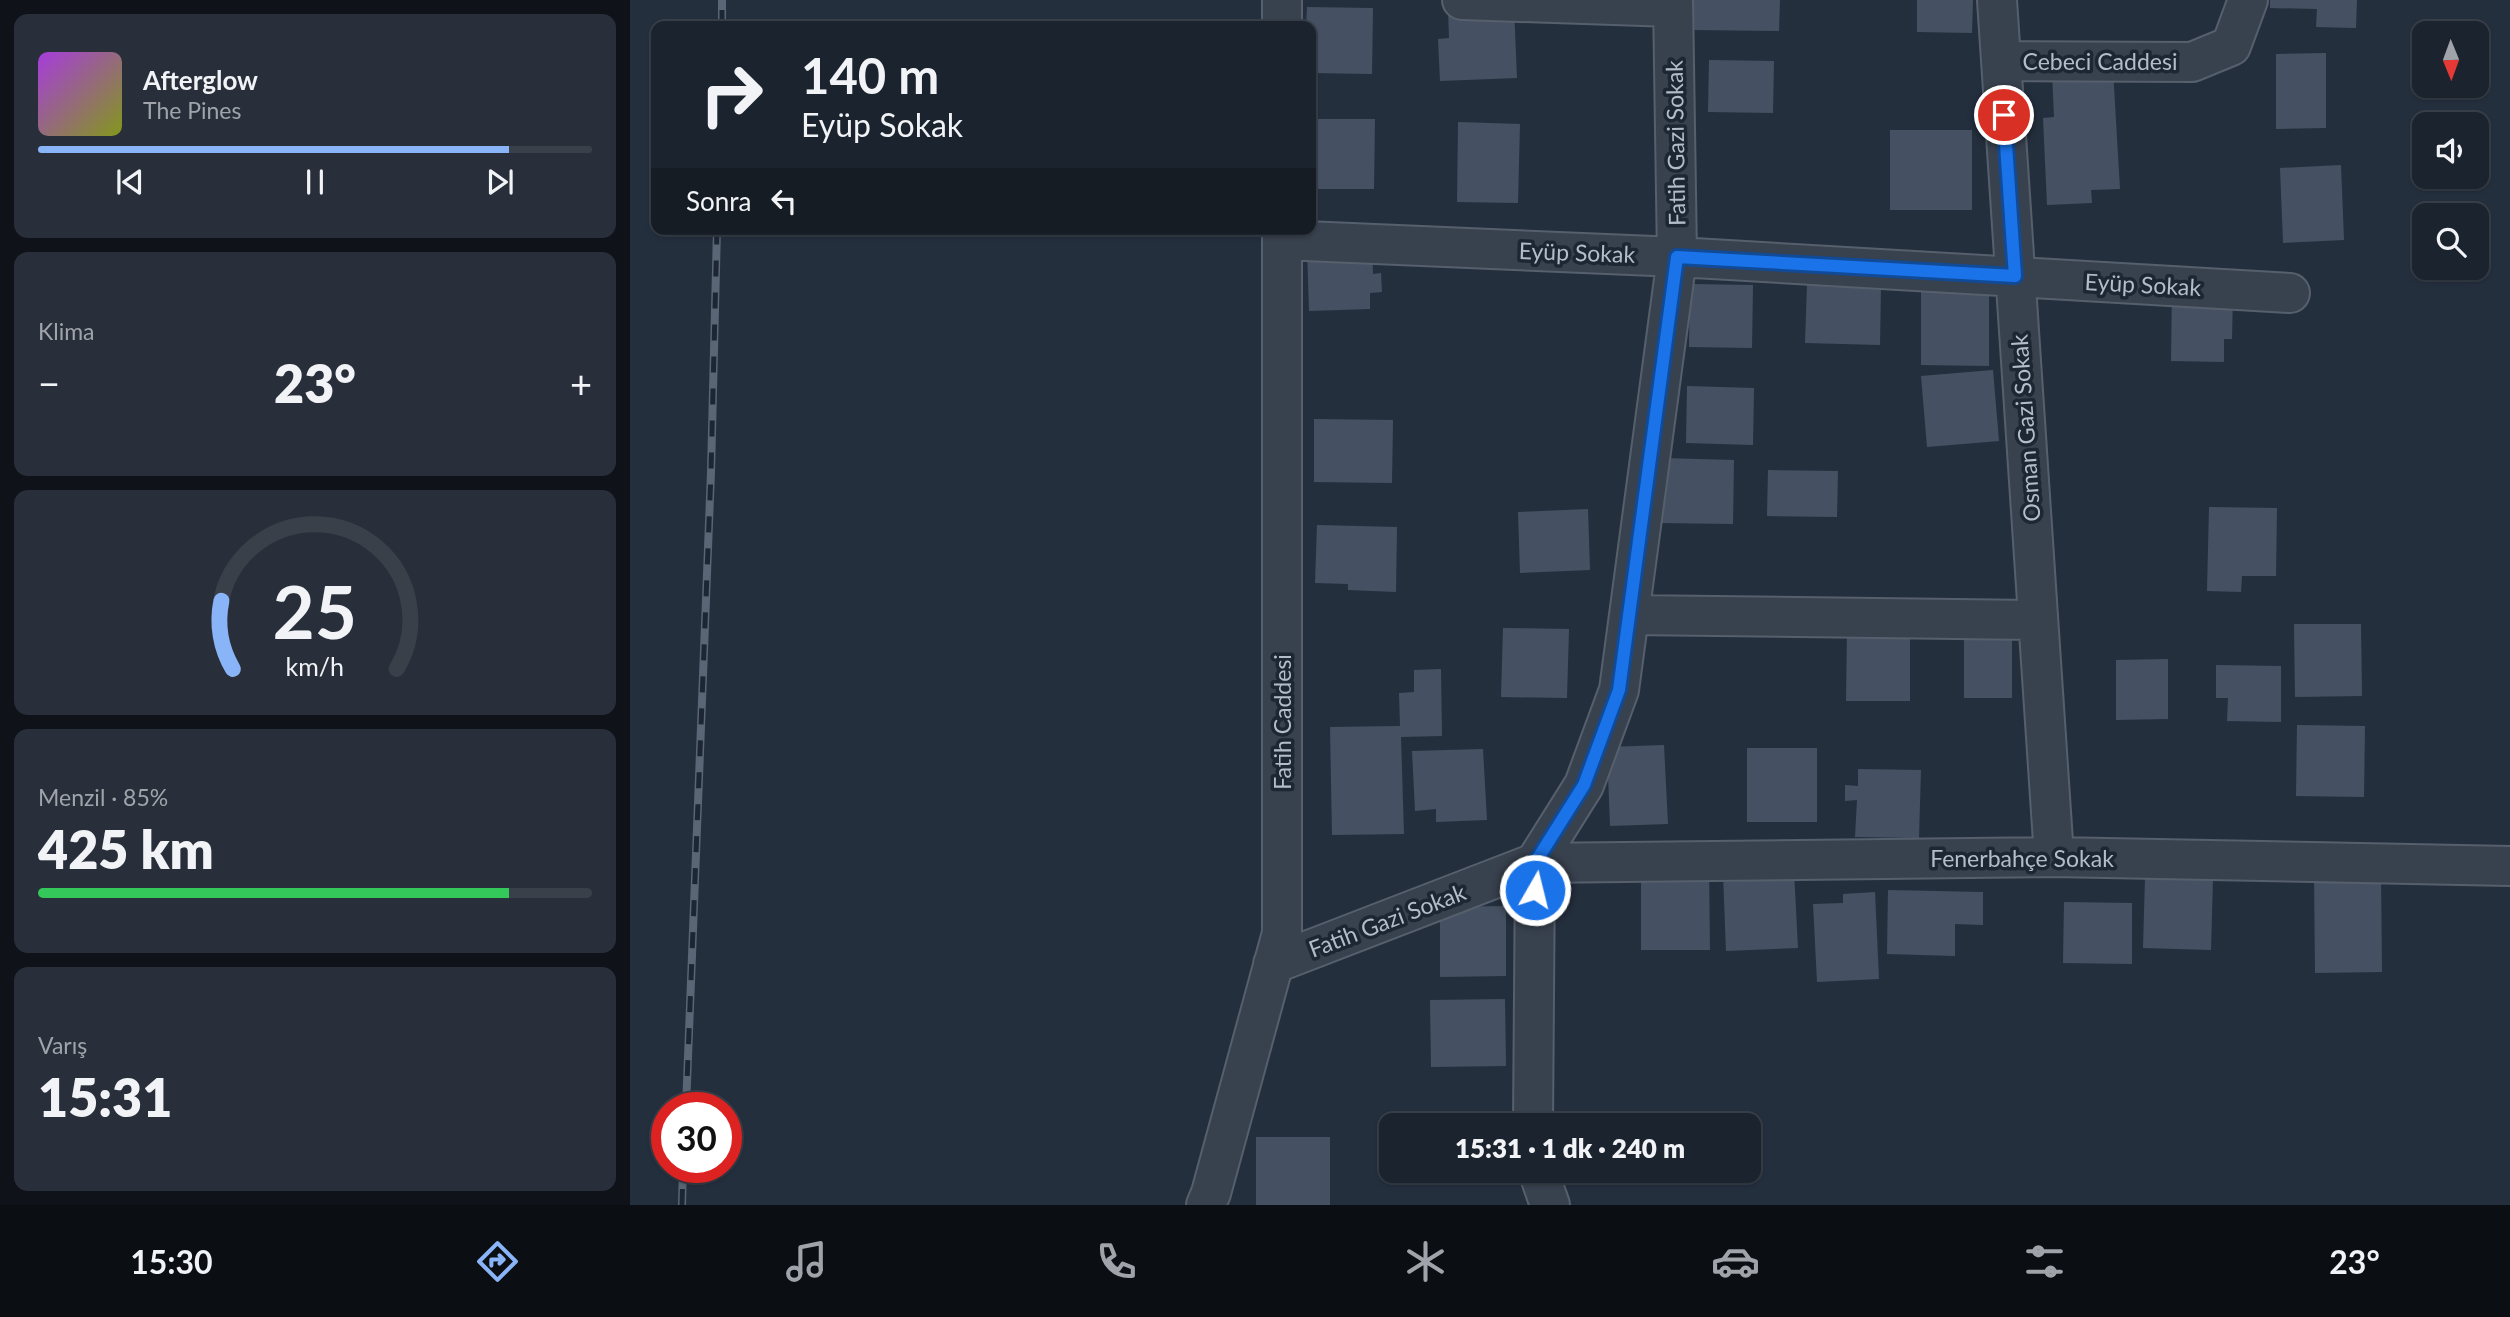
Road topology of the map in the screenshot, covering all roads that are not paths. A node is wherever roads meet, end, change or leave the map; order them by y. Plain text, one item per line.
1 (1282, 0) edge
2 (1462, 0) edge
3 (1997, 0) edge
4 (2248, 0) edge
5 (1673, 4) edge
6 (1282, 21) edge
7 (2001, 61) junction
8 (1282, 235) edge
9 (1299, 235) edge
10 (1677, 257) junction
11 (2015, 276) junction
12 (2290, 293) dead end
13 (1629, 615) junction
14 (2038, 620) junction
15 (2054, 857) junction
16 (1535, 863) junction
17 (2510, 866) edge
18 (1273, 964) junction
19 (1533, 1113) edge
20 (1542, 1183) edge
21 (1206, 1205) edge
22 (1550, 1205) edge

1 - 6 street
2 - 5 street
3 - 7 street, Osman Gazi Sokak
4 - 7 street, Cebeci Caddesi
5 - 10 street, Fatih Gazi Sokak
7 - 11 street, Osman Gazi Sokak
8 - 18 street, Fatih Caddesi
9 - 10 street, Eyüp Sokak
10 - 11 street, Eyüp Sokak
10 - 13 street, Fatih Gazi Sokak
11 - 12 street, Eyüp Sokak
11 - 14 street, Osman Gazi Sokak
13 - 14 street
13 - 16 street, Fatih Gazi Sokak
14 - 15 street, Osman Gazi Sokak
15 - 16 street, Fenerbahçe Sokak
15 - 17 street, Fenerbahçe Sokak
16 - 18 street, Fatih Gazi Sokak
16 - 19 street
18 - 21 street, Fatih Caddesi
20 - 22 street

